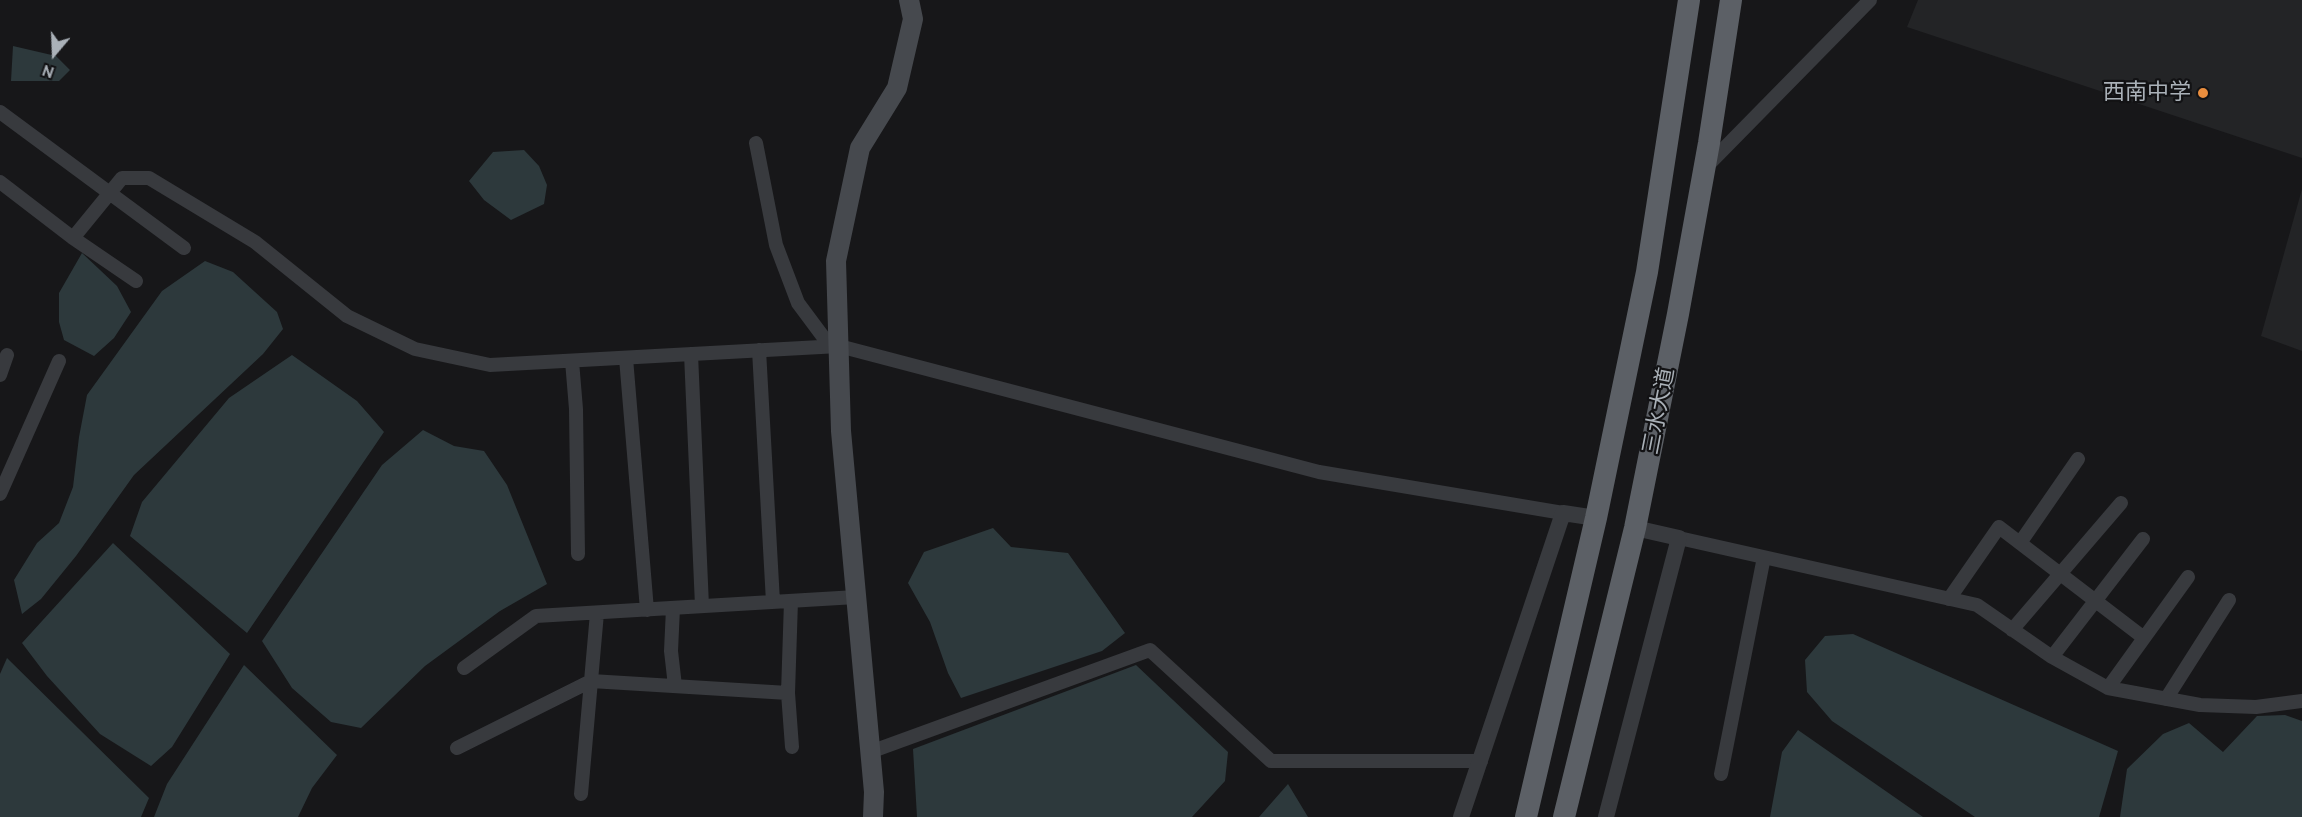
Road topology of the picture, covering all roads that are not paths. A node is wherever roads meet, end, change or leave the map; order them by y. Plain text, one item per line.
1 (909, 0) edge
2 (1689, 0) edge
3 (1731, 0) edge
4 (1870, 0) edge
5 (0, 112) edge
6 (756, 143) dead end
7 (1704, 170) junction
8 (0, 182) edge
9 (110, 192) junction
10 (74, 237) junction
11 (184, 248) dead end
12 (136, 281) dead end
13 (834, 346) junction
14 (759, 351) junction
15 (691, 354) junction
16 (7, 355) dead end
17 (626, 358) junction
18 (59, 361) dead end
19 (572, 361) junction
20 (0, 375) edge
21 (2078, 459) dead end
22 (0, 494) edge
23 (2121, 503) dead end
24 (1563, 513) junction
25 (1596, 518) junction
26 (1635, 528) junction
27 (1679, 538) junction
28 (2143, 540) dead end
29 (2020, 543) junction
30 (578, 554) dead end
31 (1764, 557) junction
32 (2059, 573) junction
33 (2188, 577) dead end
34 (856, 597) junction
35 (1949, 599) junction
36 (2229, 600) dead end
37 (791, 601) junction
38 (2095, 601) junction
39 (773, 602) junction
40 (702, 606) junction
41 (673, 608) junction
42 (647, 610) junction
43 (597, 613) junction
44 (2013, 630) junction
45 (2144, 638) junction
46 (2052, 657) junction
47 (464, 668) dead end
48 (591, 681) junction
49 (675, 686) junction
50 (2108, 688) junction
51 (788, 693) junction
52 (2166, 699) junction
53 (2302, 701) edge
54 (792, 747) dead end
55 (457, 748) dead end
56 (870, 752) junction
57 (1481, 761) junction
58 (1721, 774) dead end
59 (581, 794) dead end
60 (873, 817) edge
61 (1461, 817) edge
62 (1526, 817) edge
63 (1564, 817) edge
64 (1606, 817) edge

1 - 13 main road
2 - 25 highway, 三水大道
3 - 7 highway, 三水大道
4 - 7 street
5 - 9 street
6 - 13 street
7 - 26 highway, 三水大道
8 - 10 street
9 - 10 street
9 - 11 street
9 - 19 street
10 - 12 street
13 - 14 street
13 - 24 street
13 - 34 main road
14 - 15 street
14 - 39 street
15 - 17 street
15 - 40 street
16 - 20 street
17 - 19 street
17 - 42 street
18 - 22 street
19 - 30 street
21 - 29 street
23 - 32 street
24 - 25 street
24 - 57 street
25 - 62 highway, 三水大道
26 - 27 street
26 - 63 highway, 三水大道
27 - 31 street
27 - 64 street
28 - 38 street
29 - 32 street
29 - 35 street
31 - 35 street
31 - 58 street
32 - 38 street
32 - 44 street
33 - 45 street
34 - 37 street
34 - 56 main road
35 - 44 street
36 - 52 street
37 - 39 street
37 - 51 street
38 - 45 street
38 - 46 street
39 - 40 street
40 - 41 street
41 - 42 street
41 - 49 street
42 - 43 street
43 - 47 street
43 - 48 street
44 - 46 street
45 - 50 street
46 - 50 street
48 - 49 street
48 - 55 street
48 - 59 street
49 - 51 street
50 - 52 street
51 - 54 street
52 - 53 street
56 - 57 street
56 - 60 main road
57 - 61 street

